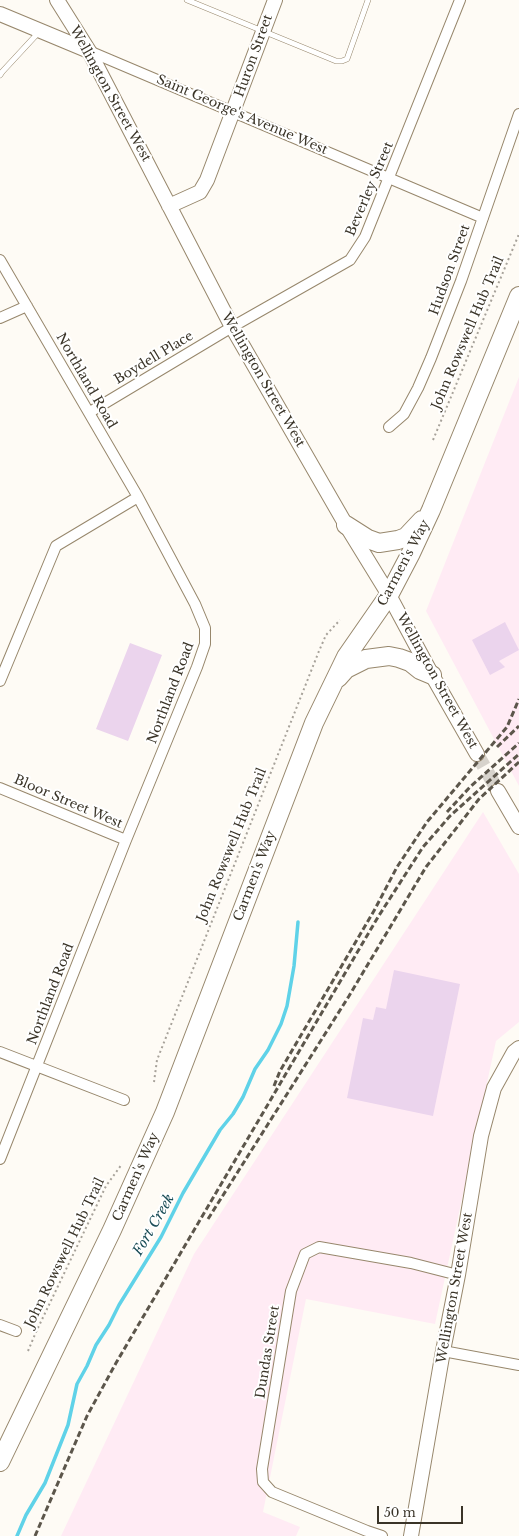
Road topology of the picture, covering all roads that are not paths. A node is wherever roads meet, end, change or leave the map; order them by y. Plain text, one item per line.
1 (57, 0) edge
2 (187, 0) edge
3 (275, 0) edge
4 (368, 0) edge
5 (460, 0) edge
6 (0, 14) edge
7 (40, 31) junction
8 (262, 31) junction
9 (89, 51) junction
10 (0, 76) edge
11 (233, 112) junction
12 (519, 114) edge
13 (390, 178) junction
14 (169, 206) junction
15 (483, 218) junction
16 (0, 260) edge
17 (519, 296) edge
18 (27, 306) junction
19 (0, 318) edge
20 (232, 327) junction
21 (90, 412) junction
22 (389, 427) dead end
23 (138, 497) junction
24 (431, 510) junction
25 (346, 525) junction
26 (389, 595) junction
27 (432, 675) junction
28 (336, 680) junction
29 (0, 681) edge
30 (478, 754) tunnel mouth
31 (0, 788) edge
32 (498, 790) tunnel mouth
33 (519, 827) edge
34 (126, 840) junction
35 (519, 1048) edge
36 (0, 1052) edge
37 (37, 1066) junction
38 (124, 1100) dead end
39 (0, 1159) edge
40 (458, 1275) junction
41 (0, 1325) edge
42 (16, 1331) dead end
43 (443, 1352) junction
44 (519, 1365) edge
45 (0, 1462) edge
46 (382, 1536) edge
47 (411, 1536) edge

1 - 9 main road, Wellington Street West
2 - 8 lane
3 - 8 main road, Huron Street
4 - 8 lane
5 - 13 street, Beverley Street
6 - 7 main road, Saint George's Avenue West
7 - 9 main road, Saint George's Avenue West
7 - 10 lane
8 - 11 main road, Huron Street
9 - 11 street, Saint George's Avenue West
9 - 14 main road, Wellington Street West
11 - 13 street, Saint George's Avenue West
11 - 14 main road, Huron Street
12 - 15 street, Hudson Street
13 - 15 street, Saint George's Avenue West
13 - 20 street, Beverley Street
14 - 20 main road, Wellington Street West
15 - 22 street, Hudson Street
16 - 18 street, Northland Road
17 - 24 highway, Carmen's Way
18 - 19 street
18 - 21 street, Northland Road
20 - 21 street, Boydell Place
20 - 25 main road, Wellington Street West
21 - 23 street, Northland Road
23 - 29 street
23 - 34 street, Northland Road
24 - 25 highway
24 - 26 highway, Carmen's Way
25 - 26 main road, Wellington Street West
26 - 27 main road, Wellington Street West
26 - 28 highway, Carmen's Way
27 - 28 highway
27 - 30 main road, Wellington Street West
28 - 45 highway, Carmen's Way
31 - 34 street, Bloor Street West
32 - 33 main road
34 - 37 street, Northland Road
35 - 40 main road, Wellington Street West
36 - 37 street
37 - 38 street
37 - 39 street, Northland Road
40 - 43 main road, Wellington Street West
40 - 46 street, Dundas Street
41 - 42 street
43 - 44 street
43 - 47 main road, Wellington Street West

